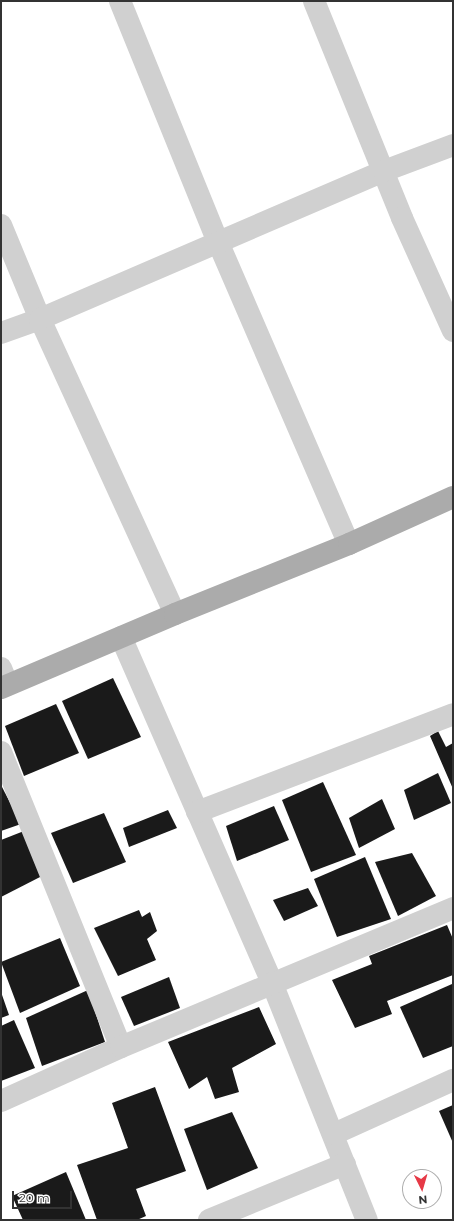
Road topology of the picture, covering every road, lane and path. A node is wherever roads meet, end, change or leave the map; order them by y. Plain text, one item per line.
1 (120, 1) edge
2 (314, 1) edge
3 (453, 145) edge
4 (384, 171) junction
5 (1, 225) edge
6 (218, 242) junction
7 (40, 319) junction
8 (453, 331) edge
9 (1, 333) edge
10 (453, 497) edge
11 (349, 544) junction
12 (175, 614) junction
13 (121, 637) junction
14 (3, 681) edge
15 (453, 714) edge
16 (1, 752) edge
17 (197, 812) junction
18 (453, 908) edge
19 (272, 983) junction
20 (121, 1047) junction
21 (453, 1080) edge
22 (1, 1101) edge
23 (334, 1134) junction
24 (345, 1164) junction
25 (209, 1220) edge
26 (367, 1220) edge

1 - 6 street
2 - 4 street
3 - 4 street
4 - 6 street
4 - 8 street
5 - 7 street
6 - 7 street
6 - 11 street
7 - 9 street
7 - 12 street
10 - 11 main road
11 - 12 main road
12 - 13 main road
13 - 14 main road
13 - 17 street
15 - 17 street
16 - 20 street
17 - 19 street
18 - 19 street
19 - 20 street
19 - 23 street
20 - 22 street
21 - 23 street
23 - 24 street
24 - 25 street
24 - 26 street

